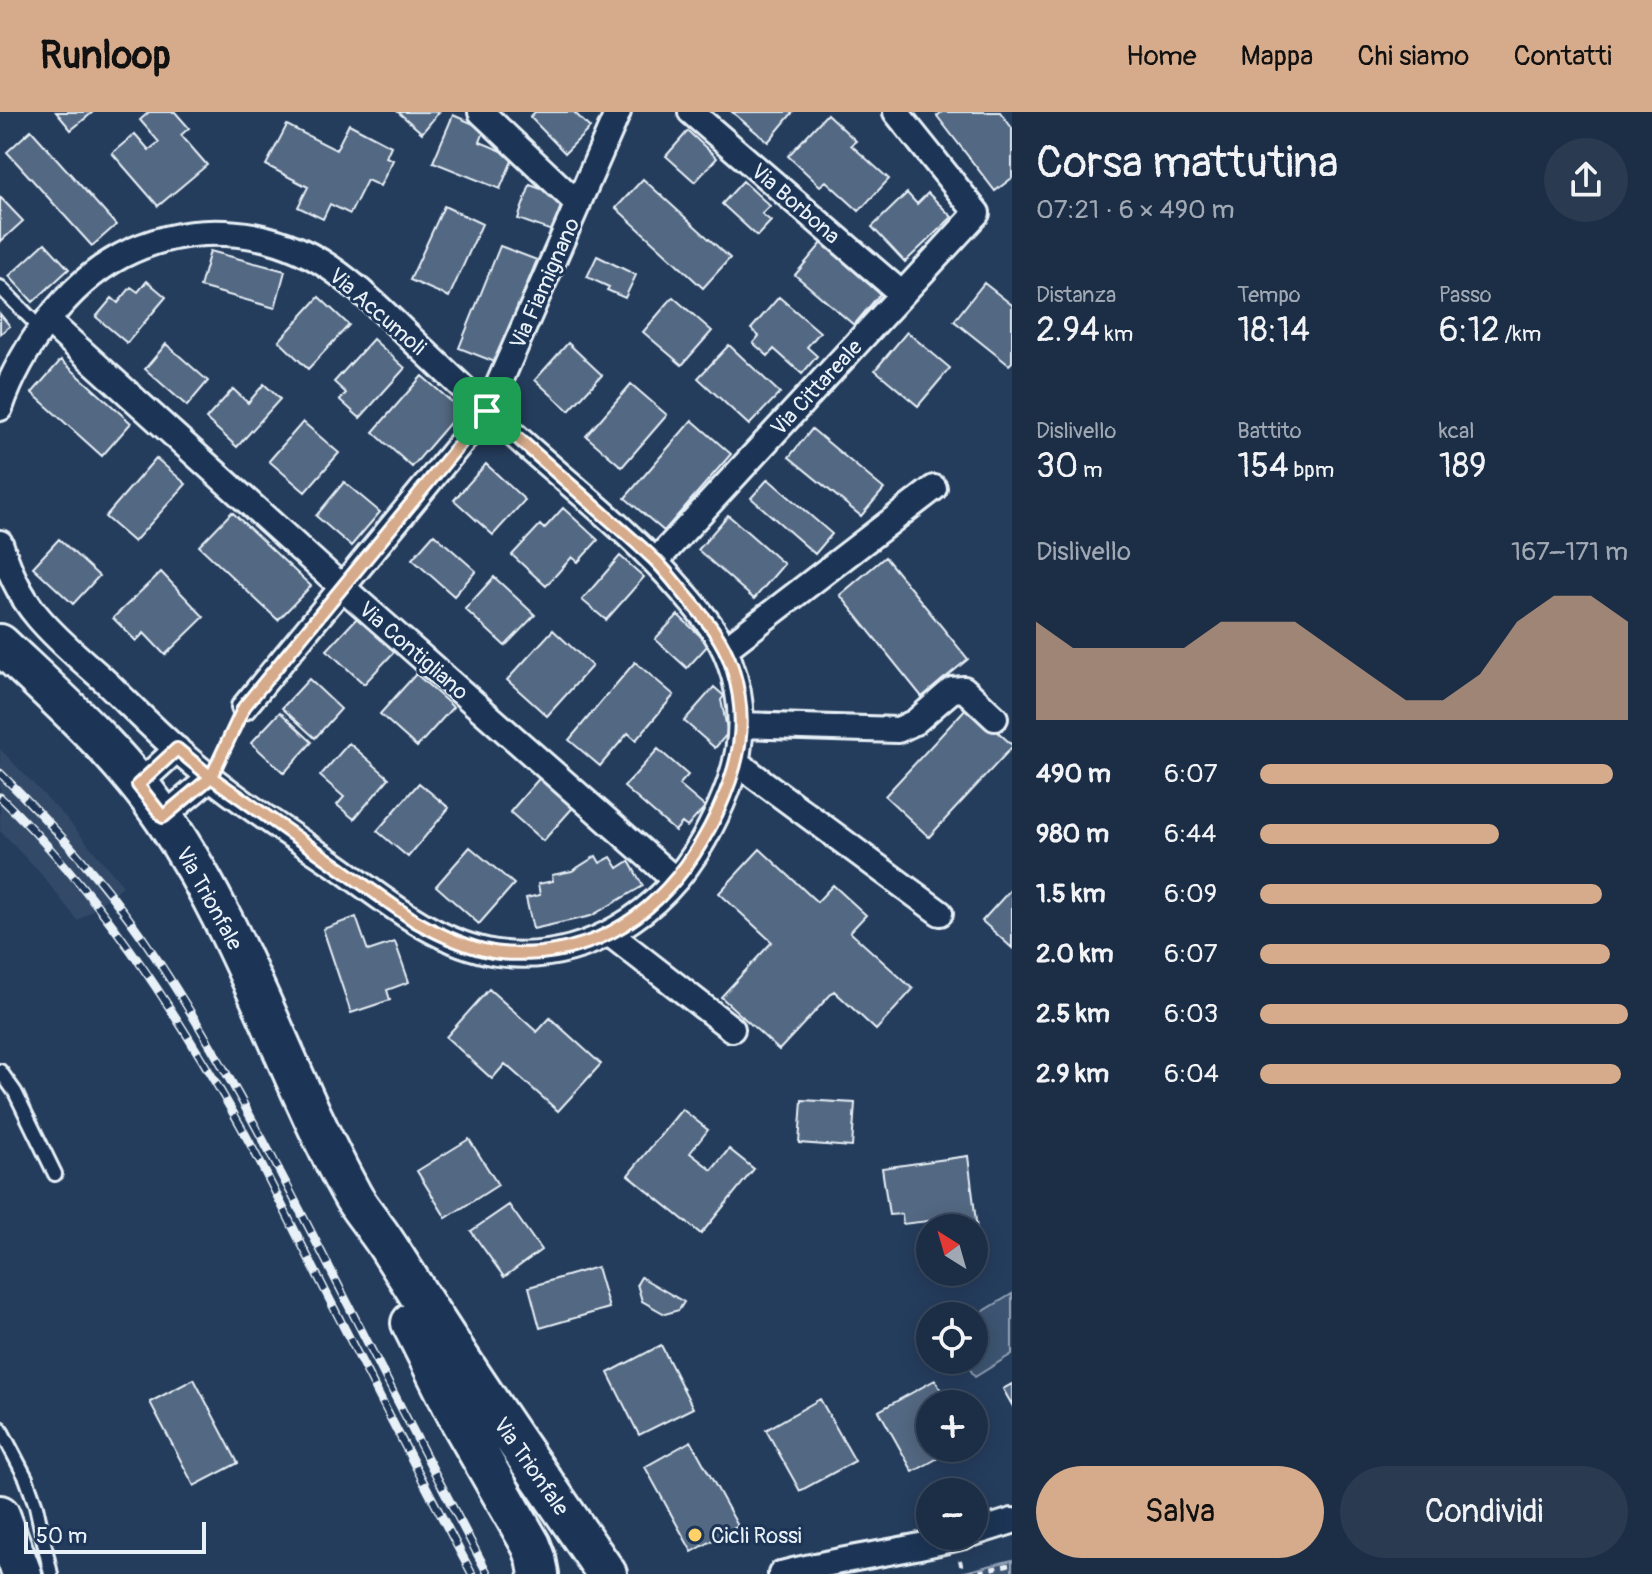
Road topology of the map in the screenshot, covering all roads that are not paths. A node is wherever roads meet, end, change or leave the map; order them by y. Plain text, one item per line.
1 (481, 112) edge
2 (618, 112) edge
3 (691, 112) edge
4 (896, 112) edge
5 (578, 204) junction
6 (0, 287) edge
7 (902, 294) junction
8 (45, 326) junction
9 (0, 408) edge
10 (487, 411) junction
11 (934, 488) dead end
12 (0, 543) edge
13 (656, 561) junction
14 (342, 587) junction
15 (0, 644) edge
16 (725, 649) junction
17 (244, 707) road end
18 (995, 718) dead end
19 (741, 725) junction
20 (177, 749) junction
21 (737, 763) junction
22 (211, 777) junction
23 (138, 785) junction
24 (163, 817) junction
25 (675, 880) junction
26 (940, 913) dead end
27 (610, 934) junction
28 (732, 1029) dead end
29 (0, 1071) edge
30 (55, 1174) dead end
31 (353, 1197) junction
32 (0, 1428) edge
33 (0, 1515) edge
34 (1012, 1521) edge
35 (988, 1529) edge
36 (916, 1547) edge
37 (22, 1574) edge
38 (51, 1574) edge
39 (539, 1574) edge
40 (607, 1574) edge
41 (781, 1574) edge

1 - 5 street
2 - 5 street, Via Fiamignano
3 - 7 street, Via Borbona
4 - 7 street, Via Cittareale
5 - 10 street, Via Fiamignano
6 - 8 lane
7 - 13 street, Via Cittareale
8 - 9 street, Via Accumoli
8 - 10 street, Via Accumoli
8 - 14 street, Via Contigliano
10 - 13 street, Via Accumoli
10 - 14 street, Via Fiamignano
11 - 16 street
12 - 20 street
13 - 16 street, Via Accumoli
14 - 17 street, Via Fiamignano
14 - 25 street, Via Contigliano
15 - 23 main road, Via Trionfale
16 - 19 street, Via Accumoli
18 - 19 street
19 - 21 street, Via Accumoli
20 - 22 street
20 - 23 street
21 - 25 street, Via Accumoli
21 - 26 street
22 - 24 street
22 - 27 street, Via Accumoli
23 - 24 main road, Via Trionfale
24 - 31 main road, Via Trionfale
25 - 27 street, Via Accumoli
27 - 28 street
29 - 30 lane
31 - 39 main road, Via Trionfale
31 - 40 main road, Via Trionfale
32 - 38 lane
33 - 37 main road
34 - 35 street
36 - 41 street

